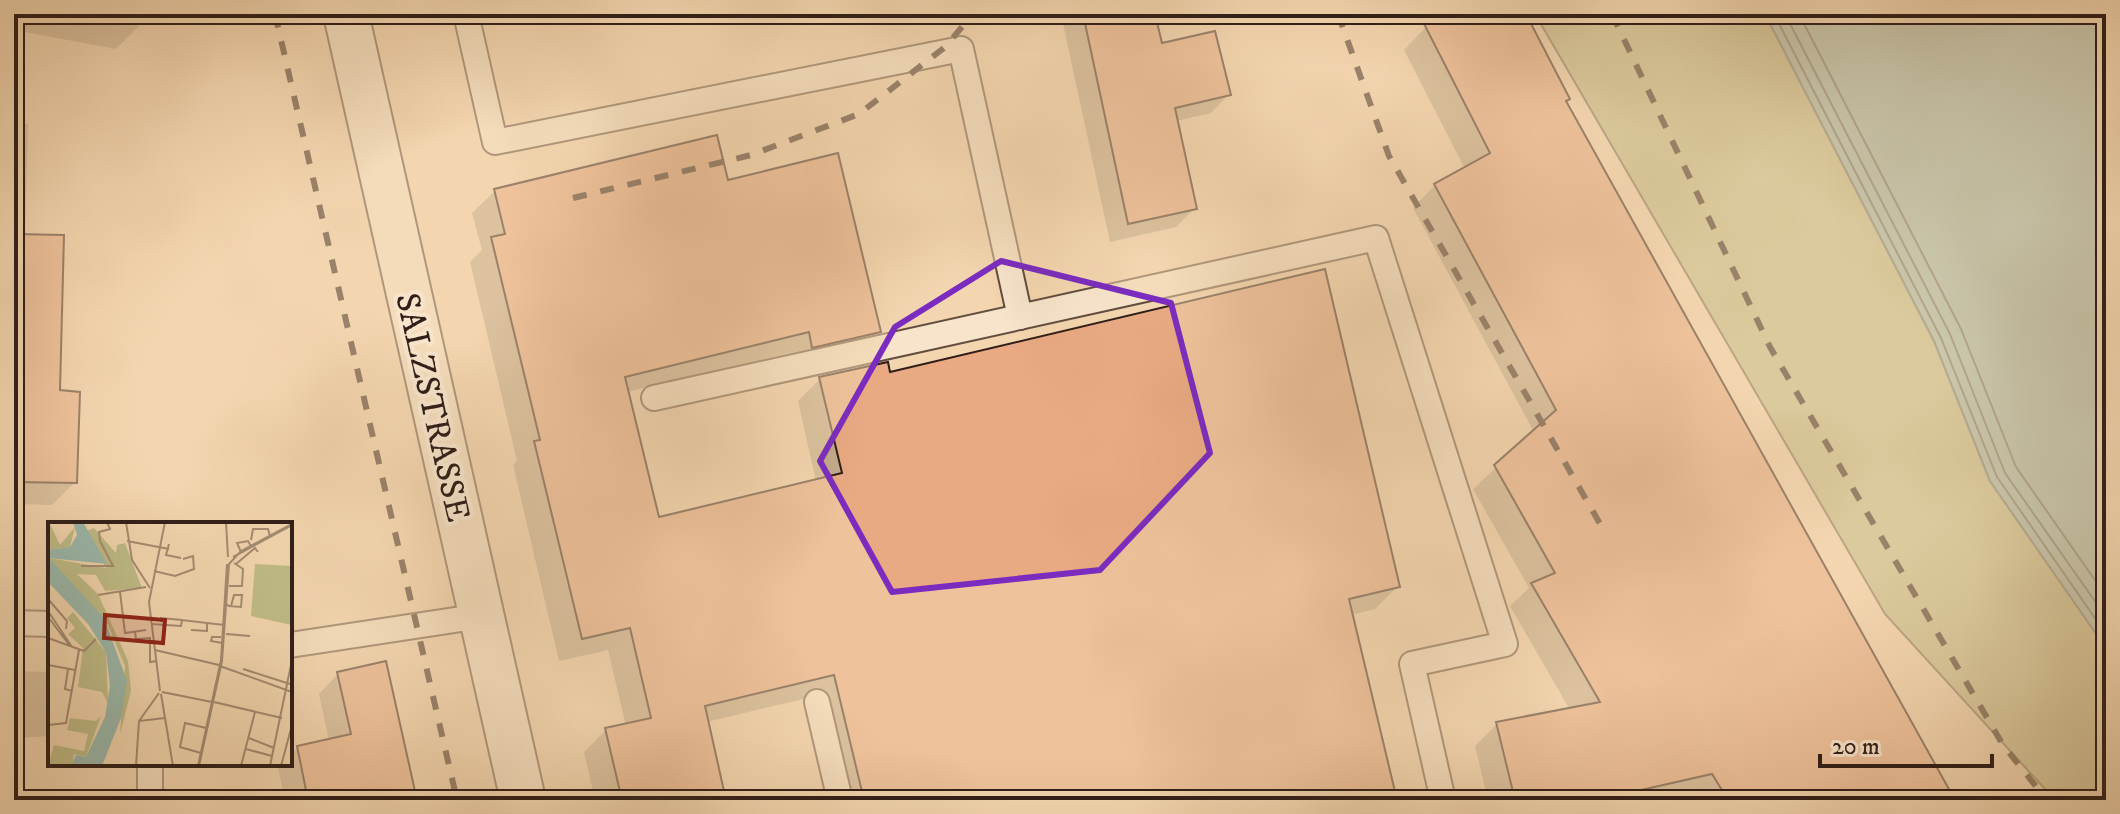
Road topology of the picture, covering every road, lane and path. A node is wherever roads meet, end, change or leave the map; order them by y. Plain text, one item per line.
1 (346, 14) edge
2 (466, 14) edge
3 (1020, 317) junction
4 (654, 398) dead end
5 (481, 616) junction
6 (14, 623) edge
7 (48, 624) edge
8 (292, 645) edge
9 (817, 702) dead end
10 (150, 766) edge
11 (150, 800) edge
12 (523, 800) edge
13 (840, 800) edge
14 (1443, 800) edge

1 - 5 street, SALZSTRASSE
2 - 3 lane
3 - 4 lane
3 - 14 lane
5 - 8 lane
5 - 12 street, SALZSTRASSE
6 - 7 lane
9 - 13 lane
10 - 11 lane

